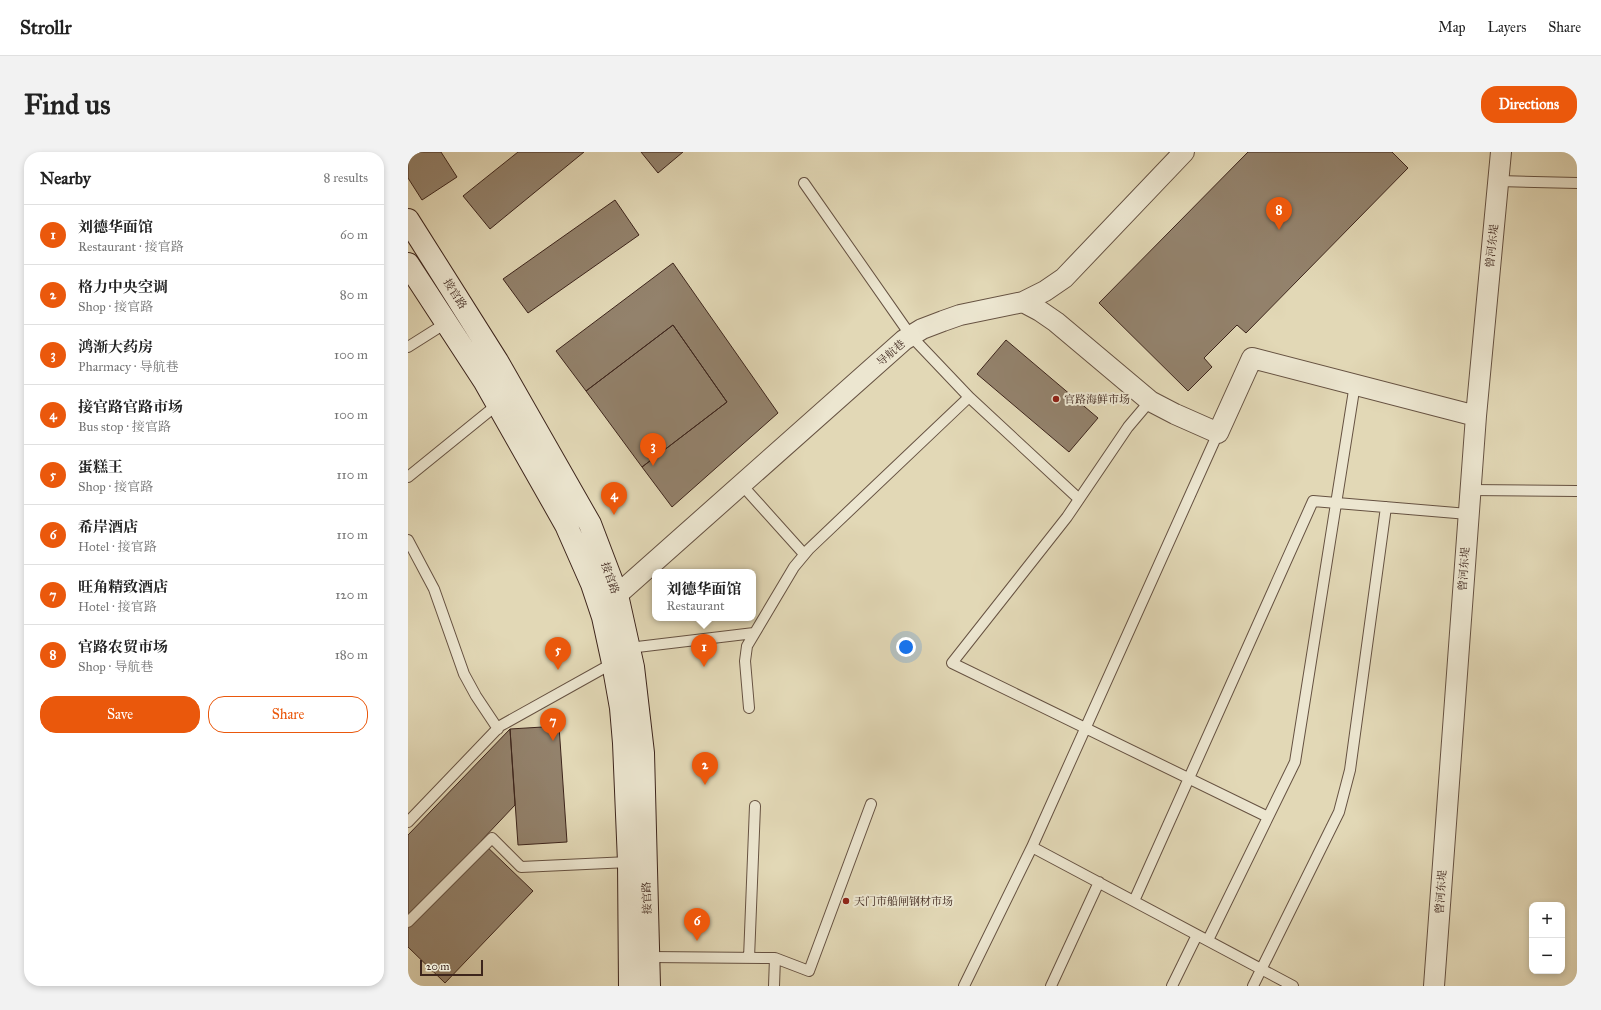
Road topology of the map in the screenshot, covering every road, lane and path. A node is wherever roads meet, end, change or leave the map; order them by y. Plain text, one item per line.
1 (1184, 152) edge
2 (1501, 152) edge
3 (1499, 182) junction
4 (804, 183) dead end
5 (1577, 183) edge
6 (408, 220) edge
7 (408, 264) edge
8 (1023, 302) junction
9 (446, 323) junction
10 (911, 336) junction
11 (408, 347) edge
12 (1355, 384) junction
13 (969, 397) junction
14 (1150, 401) junction
15 (498, 404) junction
16 (1476, 416) junction
17 (1218, 433) junction
18 (408, 477) edge
19 (741, 484) junction
20 (1470, 490) junction
21 (1577, 491) edge
22 (1079, 499) junction
23 (1336, 504) junction
24 (1386, 507) junction
25 (1468, 514) junction
26 (408, 540) edge
27 (804, 554) junction
28 (617, 595) junction
29 (754, 632) junction
30 (629, 648) junction
31 (613, 663) junction
32 (749, 708) dead end
33 (1085, 728) junction
34 (498, 729) junction
35 (1189, 778) junction
36 (871, 804) dead end
37 (755, 806) dead end
38 (1268, 817) junction
39 (408, 822) edge
40 (1032, 847) junction
41 (629, 862) junction
42 (1099, 882) junction
43 (1134, 901) junction
44 (408, 922) edge
45 (1197, 935) junction
46 (1208, 940) junction
47 (648, 957) junction
48 (749, 958) junction
49 (775, 958) junction
50 (1262, 969) junction
51 (630, 986) edge
52 (649, 986) edge
53 (774, 986) edge
54 (964, 986) edge
55 (1051, 986) edge
56 (1172, 986) edge
57 (1253, 986) edge
58 (1293, 986) edge
59 (1434, 986) edge

1 - 8 street, 导航巷
2 - 3 street, 曾河东堤
3 - 5 lane
3 - 16 street, 曾河东堤
4 - 10 lane
6 - 28 main road, 接官路
7 - 9 main road, 接官路
8 - 10 street, 导航巷
8 - 14 street
9 - 11 lane
9 - 15 main road, 接官路
10 - 13 lane
10 - 19 street, 导航巷
12 - 16 street
12 - 17 street
12 - 23 lane
13 - 22 lane
13 - 27 lane
14 - 17 street
14 - 22 lane
15 - 18 lane
15 - 31 main road, 接官路
16 - 20 street, 曾河东堤
17 - 33 lane
19 - 27 lane
19 - 28 street, 导航巷
20 - 21 lane
20 - 25 street, 曾河东堤
22 - 33 lane
23 - 24 lane
23 - 35 lane
23 - 38 lane
24 - 25 lane
24 - 50 lane
25 - 59 street, 曾河东堤
26 - 34 lane
27 - 29 lane
28 - 30 main road, 接官路
29 - 30 lane
29 - 32 lane
30 - 47 main road, 接官路
31 - 34 lane
31 - 41 main road, 接官路
33 - 35 lane
33 - 40 lane
34 - 39 lane
35 - 38 lane
35 - 43 lane
36 - 49 lane
37 - 48 lane
38 - 46 lane
40 - 42 lane
40 - 54 lane
41 - 44 lane
41 - 51 main road, 接官路
42 - 43 lane
42 - 55 lane
43 - 45 lane
45 - 46 lane
45 - 56 lane
46 - 50 lane
47 - 48 lane
47 - 52 main road, 接官路
48 - 49 lane
49 - 53 lane
50 - 57 lane
50 - 58 lane

